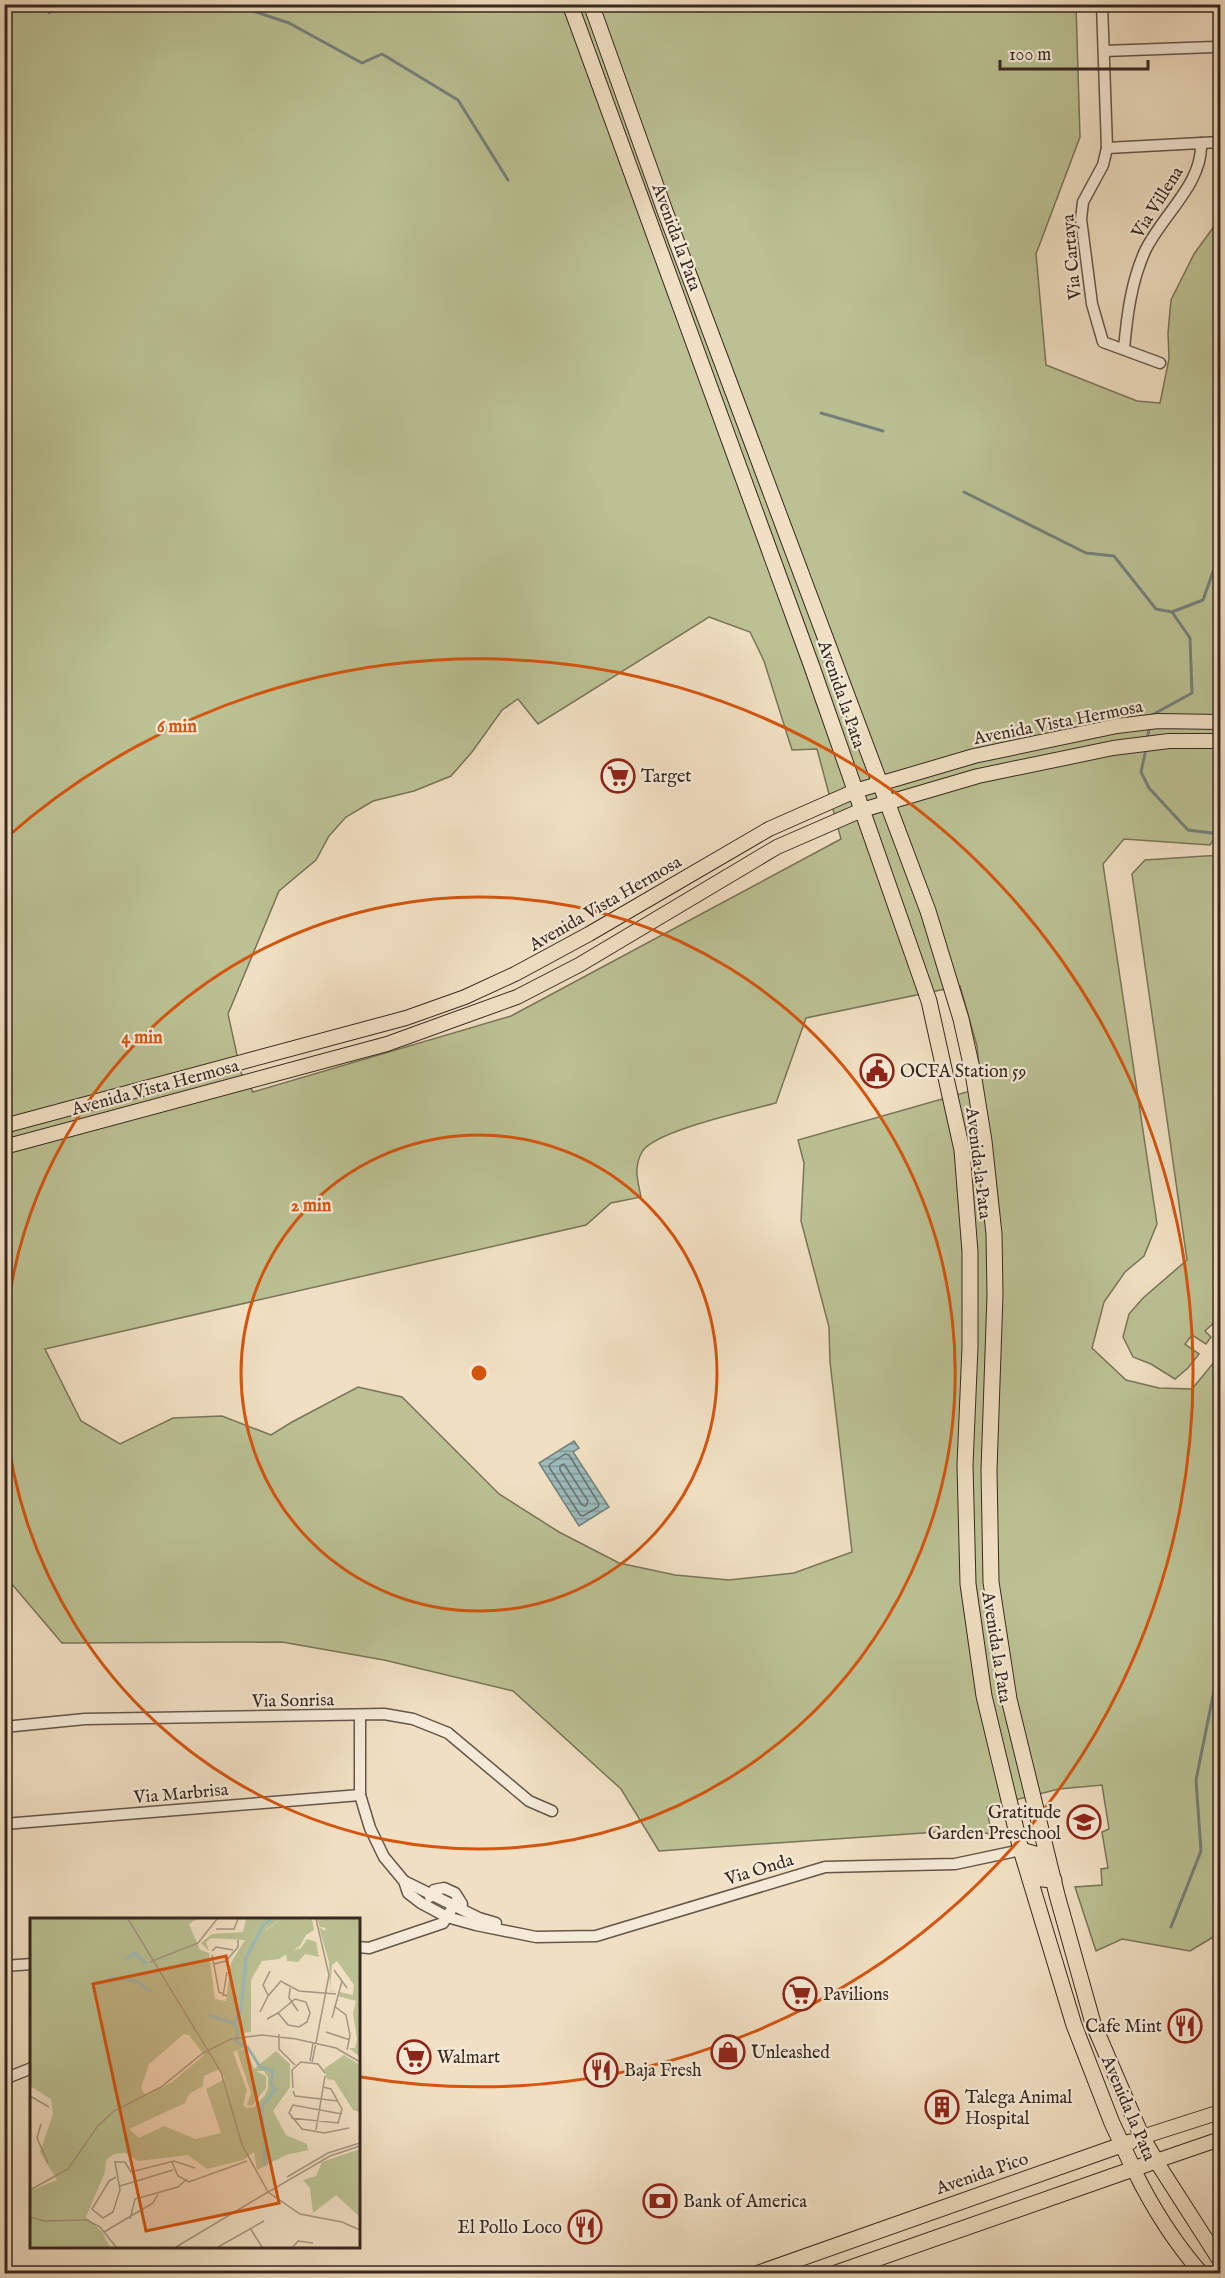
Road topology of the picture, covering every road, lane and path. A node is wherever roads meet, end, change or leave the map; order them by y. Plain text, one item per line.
1 (570, 4) edge
2 (591, 4) edge
3 (1102, 4) edge
4 (1221, 42) edge
5 (1104, 51) junction
6 (1221, 142) edge
7 (1201, 143) junction
8 (1107, 148) junction
9 (1124, 350) junction
10 (1160, 363) dead end
11 (1221, 722) edge
12 (1221, 741) edge
13 (880, 783) junction
14 (855, 791) junction
15 (888, 802) junction
16 (862, 810) junction
17 (4, 1126) edge
18 (4, 1147) edge
19 (360, 1715) junction
20 (4, 1727) edge
21 (360, 1795) junction
22 (552, 1811) dead end
23 (4, 1824) edge
24 (1021, 1850) junction
25 (1054, 1880) junction
26 (404, 1881) junction
27 (431, 1893) junction
28 (456, 1902) junction
29 (426, 1906) junction
30 (447, 1917) junction
31 (511, 1932) junction
32 (360, 1947) edge
33 (30, 1964) edge
34 (4, 1966) edge
35 (30, 2069) edge
36 (4, 2079) edge
37 (1221, 2112) edge
38 (1142, 2137) junction
39 (1221, 2139) edge
40 (1122, 2145) junction
41 (1156, 2161) junction
42 (1134, 2170) junction
43 (1221, 2261) edge
44 (756, 2274) edge
45 (833, 2274) edge
46 (1202, 2274) edge

1 - 14 highway, Avenida la Pata
2 - 13 highway, Avenida la Pata
3 - 5 street, Via Cartaya
4 - 5 street
5 - 8 street, Via Cartaya
6 - 7 street
7 - 8 street
7 - 9 street, Via Villena
8 - 9 street, Via Cartaya
9 - 10 street, Via Cartaya
11 - 13 main road, Avenida Vista Hermosa
12 - 15 main road, Avenida Vista Hermosa
13 - 14 main road, Avenida Vista Hermosa
13 - 15 highway, Avenida la Pata
14 - 16 highway, Avenida la Pata
14 - 17 main road, Avenida Vista Hermosa
15 - 16 main road, Avenida Vista Hermosa
15 - 25 highway, Avenida la Pata
16 - 18 main road, Avenida Vista Hermosa
16 - 24 highway, Avenida la Pata
19 - 20 street, Via Sonrisa
19 - 21 street, Via Onda
19 - 22 street, Via Sonrisa
21 - 23 street, Via Marbrisa
21 - 26 street, Via Onda
24 - 25 highway
24 - 31 street, Via Onda
24 - 40 highway, Avenida la Pata
25 - 38 highway, Avenida la Pata
26 - 27 street, Via Onda
26 - 29 street, Via Onda
27 - 28 street, Via Onda
27 - 29 street
28 - 30 street
28 - 31 street, Via Onda
29 - 30 street, Via Onda
30 - 31 street, Via Onda
30 - 32 street
33 - 34 street
35 - 36 street
37 - 38 main road, Avenida Pico
38 - 40 highway, Avenida Pico
38 - 41 highway, Avenida la Pata
39 - 41 main road
40 - 42 highway, Avenida la Pata
40 - 44 highway, Avenida Pico
41 - 42 highway
41 - 43 main road, Avenida la Pata
42 - 45 highway
42 - 46 main road, Avenida la Pata

